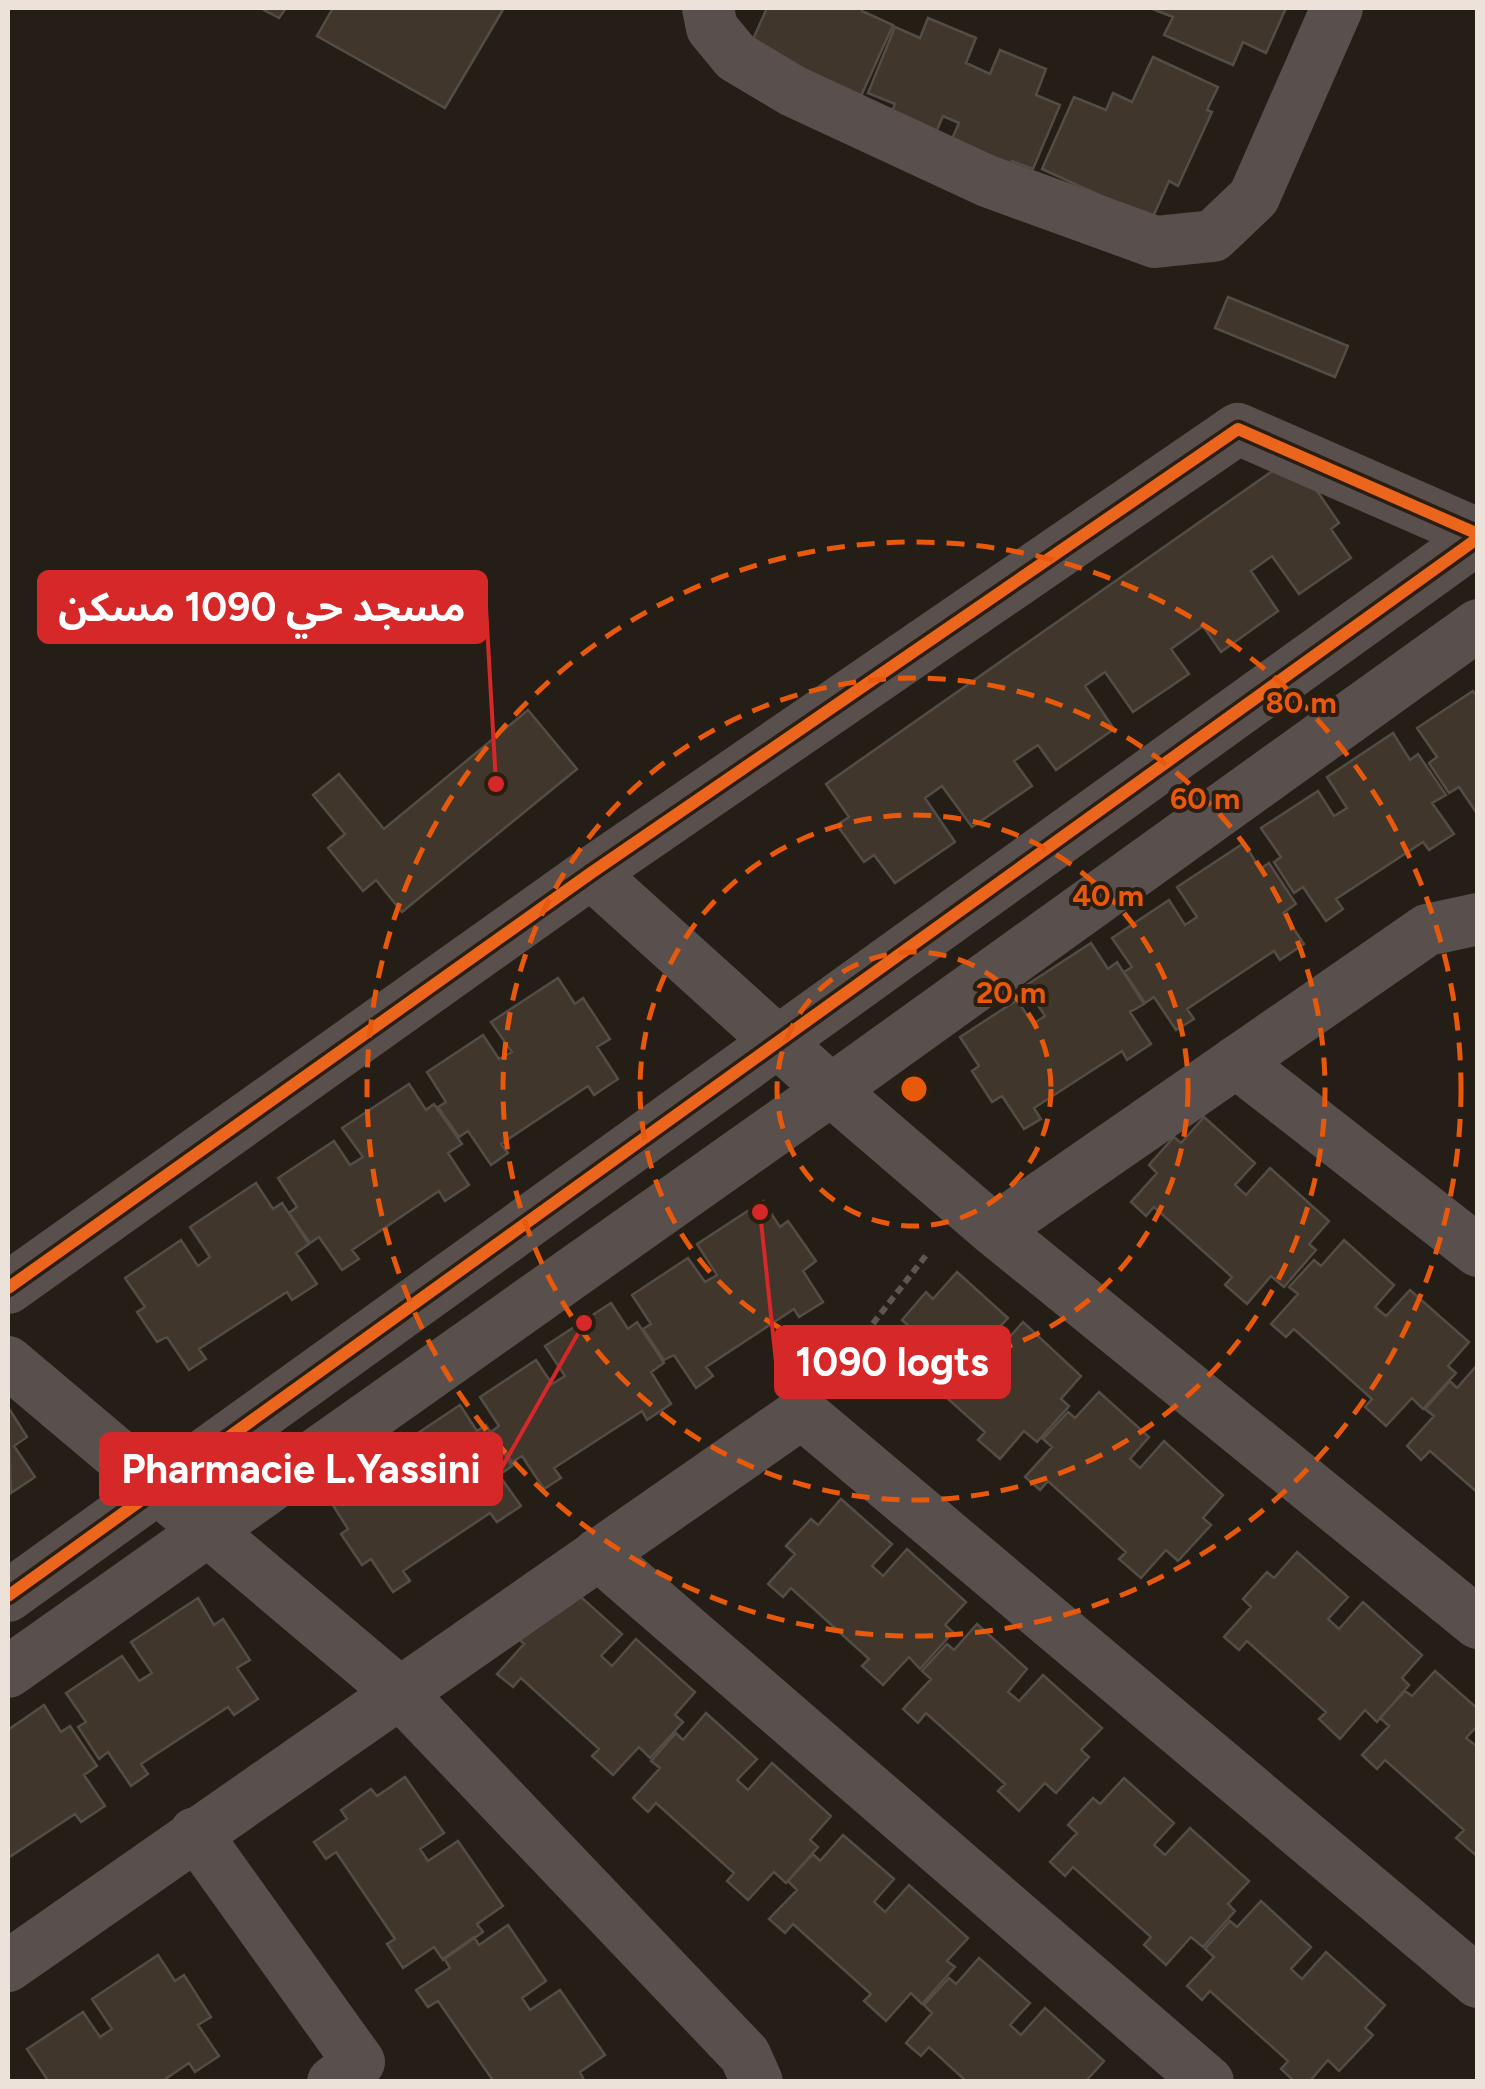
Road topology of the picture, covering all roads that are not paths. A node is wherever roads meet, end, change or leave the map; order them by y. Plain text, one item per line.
1 (708, 8) edge
2 (1337, 8) edge
3 (1478, 536) edge
4 (1478, 625) edge
5 (592, 873) junction
6 (1478, 919) edge
7 (780, 1044) junction
8 (1236, 1062) junction
9 (831, 1090) junction
10 (994, 1230) junction
11 (1478, 1251) edge
12 (8, 1288) edge
13 (8, 1362) edge
14 (156, 1487) junction
15 (206, 1530) junction
16 (598, 1554) junction
17 (8, 1596) edge
18 (1478, 1624) edge
19 (8, 1672) edge
20 (398, 1692) junction
21 (195, 1833) junction
22 (8, 1966) edge
23 (1478, 1982) edge
24 (333, 2082) edge
25 (756, 2082) edge
26 (1208, 2082) edge

1 - 2 street
3 - 5 street
3 - 7 street
4 - 9 street
5 - 7 street
5 - 12 street
6 - 8 street
7 - 9 street
7 - 14 street
8 - 10 street
8 - 11 street
9 - 10 street
9 - 15 street
10 - 18 street
13 - 14 street
14 - 15 street
14 - 17 street
15 - 19 street
15 - 20 street
16 - 20 street
16 - 23 street
16 - 26 street
20 - 21 street
20 - 25 street
21 - 22 street
21 - 24 street

